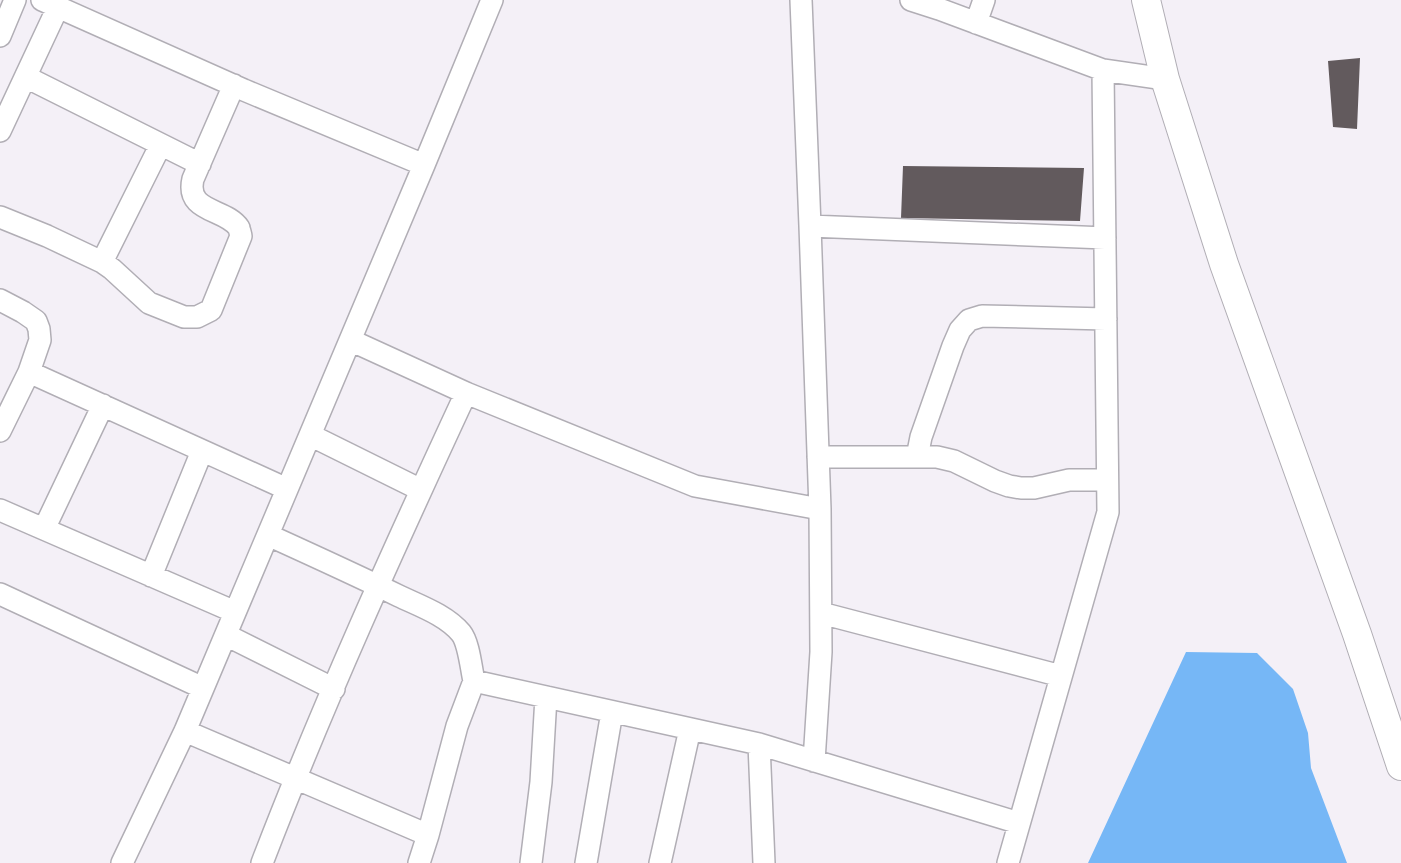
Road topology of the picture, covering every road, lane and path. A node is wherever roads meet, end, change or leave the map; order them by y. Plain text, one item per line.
1 (15, 0) edge
2 (492, 0) edge
3 (800, 0) edge
4 (911, 0) edge
5 (984, 0) edge
6 (1146, 0) edge
7 (50, 4) edge
8 (976, 22) junction
9 (0, 36) edge
10 (1103, 70) junction
11 (26, 77) junction
12 (1165, 79) junction
13 (234, 85) junction
14 (0, 132) edge
15 (160, 146) junction
16 (200, 164) junction
17 (424, 165) junction
18 (0, 217) edge
19 (810, 226) junction
20 (1105, 238) junction
21 (102, 262) junction
22 (0, 300) edge
23 (1106, 319) junction
24 (350, 340) junction
25 (29, 372) junction
26 (466, 393) junction
27 (103, 405) junction
28 (0, 431) edge
29 (310, 435) junction
30 (202, 451) junction
31 (818, 457) junction
32 (917, 457) junction
33 (1107, 480) junction
34 (287, 489) junction
35 (421, 490) junction
36 (820, 509) junction
37 (0, 510) edge
38 (44, 529) junction
39 (268, 535) junction
40 (151, 576) junction
41 (378, 586) junction
42 (0, 594) edge
43 (235, 612) junction
44 (821, 613) junction
45 (226, 635) junction
46 (1061, 676) junction
47 (474, 681) junction
48 (203, 688) junction
49 (334, 688) junction
50 (546, 697) junction
51 (612, 712) junction
52 (690, 729) junction
53 (185, 731) junction
54 (759, 744) junction
55 (814, 760) junction
56 (1401, 766) edge
57 (295, 778) junction
58 (1019, 824) junction
59 (428, 835) junction
60 (122, 863) edge
61 (262, 863) edge
62 (419, 863) edge
63 (531, 863) edge
64 (586, 863) edge
65 (660, 863) edge
66 (764, 863) edge
67 (1008, 863) edge

1 - 9 street
2 - 17 street
3 - 19 street
4 - 8 street
5 - 8 street
6 - 12 main road
7 - 11 street
7 - 13 street
8 - 10 street
10 - 12 street
10 - 20 street
11 - 14 street
11 - 15 street
12 - 56 main road
13 - 16 street
13 - 17 street
15 - 16 street
15 - 21 street
16 - 21 street
17 - 24 street
18 - 21 street
19 - 20 street
19 - 31 street
20 - 23 street
22 - 25 street
23 - 32 street
23 - 33 street
24 - 26 street
24 - 29 street
25 - 27 street
25 - 28 street
26 - 35 street
26 - 36 street
27 - 30 street
27 - 38 street
29 - 34 street
29 - 35 street
30 - 34 street
30 - 40 street
31 - 32 street
31 - 36 street
32 - 33 street
33 - 46 street
34 - 39 street
35 - 41 street
36 - 44 street
37 - 38 street
38 - 40 street
39 - 41 street
39 - 43 street
40 - 43 street
41 - 47 street
41 - 49 street
42 - 48 street
43 - 45 street
44 - 46 street
44 - 55 street
45 - 48 street
45 - 49 street
46 - 58 street
47 - 50 street
47 - 59 street
48 - 53 street
49 - 57 street
50 - 51 street
50 - 63 street
51 - 52 street
51 - 64 street
52 - 54 street
52 - 65 street
53 - 57 street
53 - 60 street
54 - 55 street
54 - 66 street
55 - 58 street
57 - 59 street
57 - 61 street
58 - 67 street
59 - 62 street

